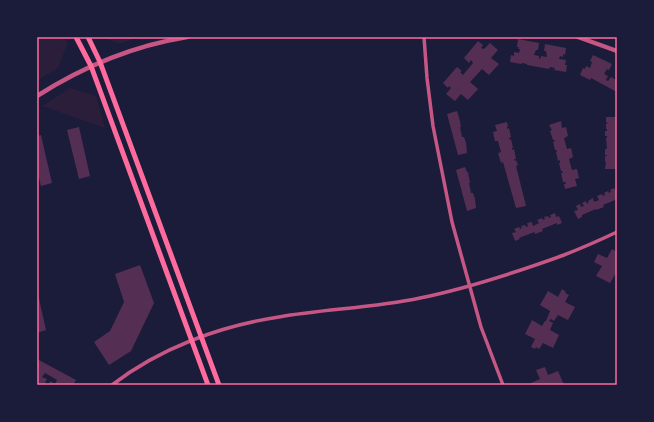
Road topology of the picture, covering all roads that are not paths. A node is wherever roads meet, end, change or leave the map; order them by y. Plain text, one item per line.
1 (76, 37) edge
2 (88, 37) edge
3 (187, 37) edge
4 (424, 37) edge
5 (578, 37) edge
6 (617, 51) edge
7 (100, 62) junction
8 (91, 66) junction
9 (37, 96) edge
10 (617, 232) edge
11 (469, 286) junction
12 (201, 336) junction
13 (192, 340) junction
14 (112, 385) edge
15 (208, 385) edge
16 (219, 385) edge
17 (503, 385) edge

1 - 8 main road
2 - 7 main road
3 - 7 street
4 - 11 street
5 - 6 street
7 - 8 street
7 - 12 main road
8 - 9 street
8 - 13 main road
10 - 11 street
11 - 12 street
11 - 17 street
12 - 13 street
12 - 16 main road
13 - 14 street
13 - 15 main road

